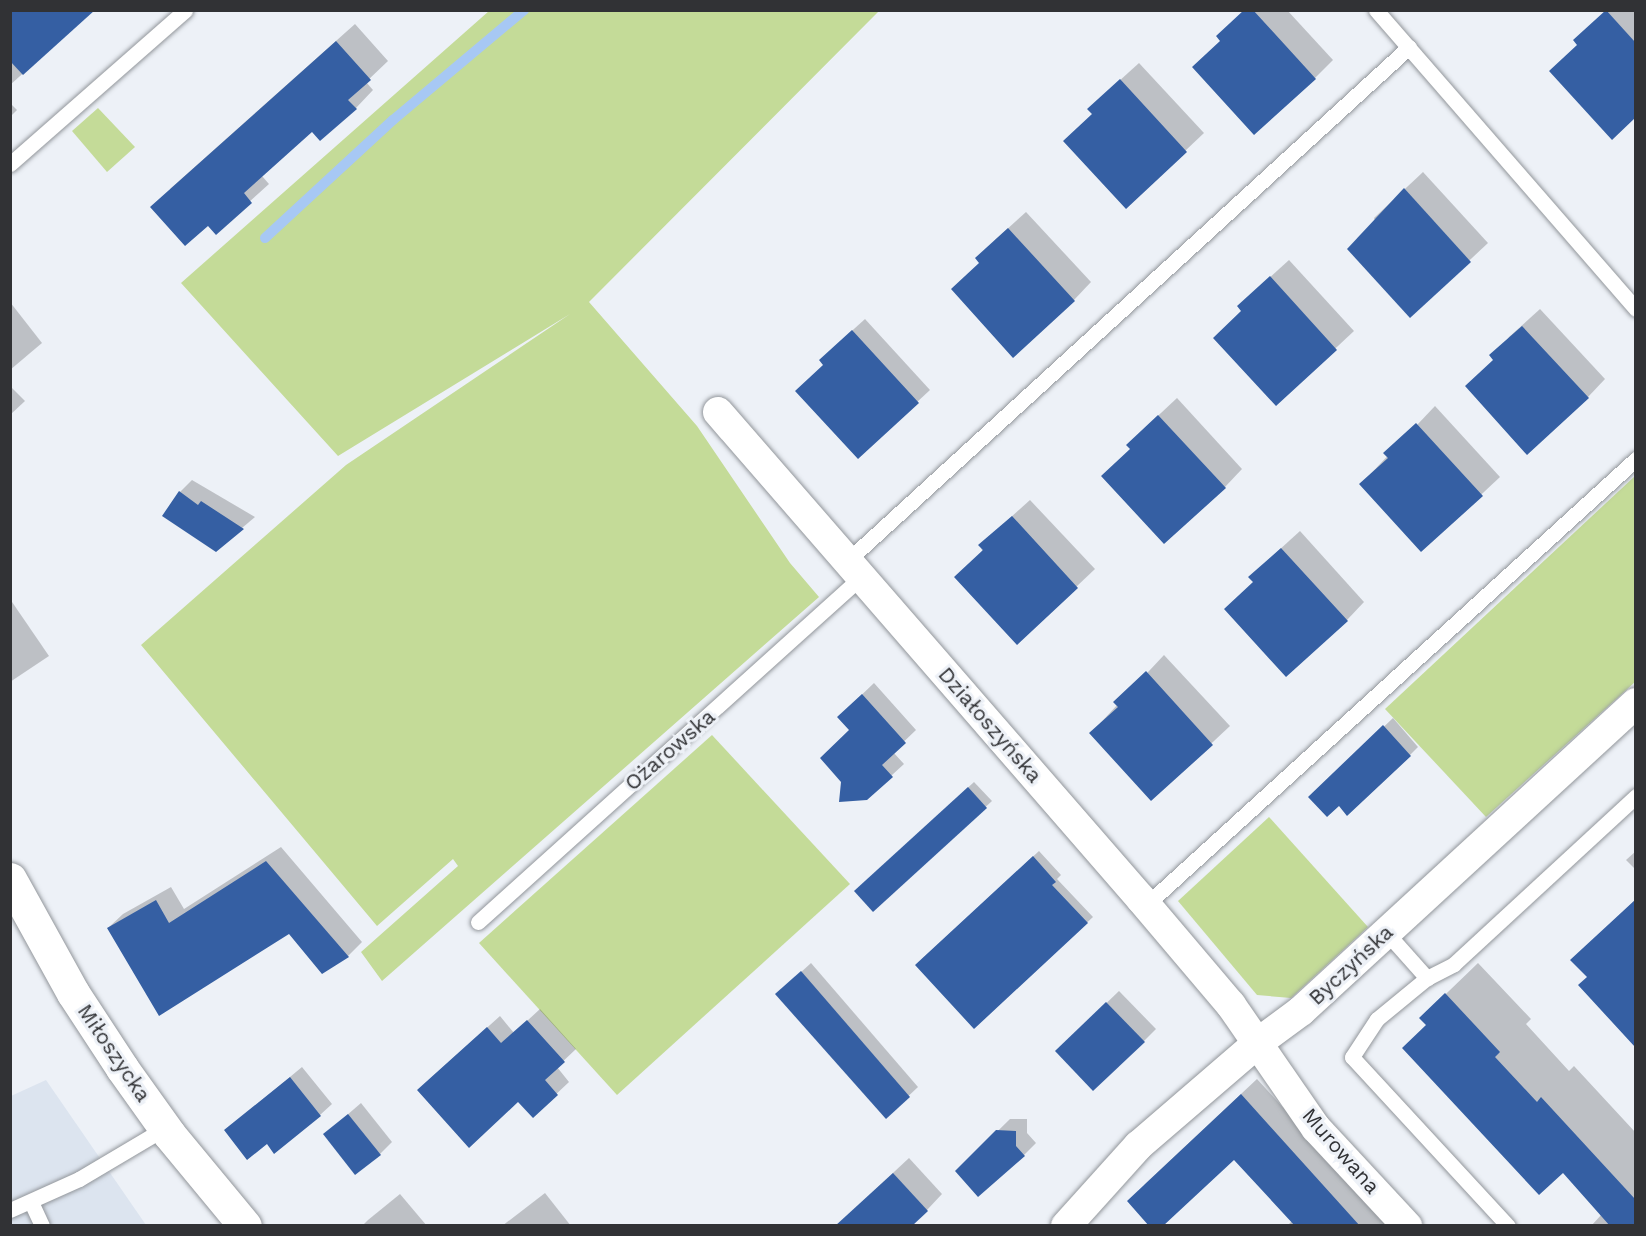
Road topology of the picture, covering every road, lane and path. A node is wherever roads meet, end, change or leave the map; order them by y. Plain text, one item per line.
1 (185, 10) edge
2 (1376, 10) edge
3 (1408, 47) junction
4 (10, 165) edge
5 (1635, 309) edge
6 (718, 412) dead end
7 (1635, 459) edge
8 (854, 570) junction
9 (1635, 703) edge
10 (1635, 796) edge
11 (10, 879) edge
12 (1146, 905) junction
13 (478, 922) dead end
14 (1386, 932) junction
15 (1427, 978) junction
16 (1258, 1042) junction
17 (165, 1128) junction
18 (31, 1202) junction
19 (10, 1210) edge
20 (239, 1223) edge
21 (42, 1226) edge
22 (1066, 1226) edge
23 (1407, 1226) edge
24 (1508, 1226) edge

1 - 4 lane
2 - 3 lane
3 - 5 lane
3 - 8 lane, Ożarowska
6 - 8 street, Działoszyńska
7 - 12 lane
8 - 12 street, Działoszyńska
8 - 13 lane, Ożarowska
9 - 14 street, Byczyńska
10 - 15 lane
11 - 17 street, Miłoszycka
12 - 16 street, Działoszyńska
14 - 15 lane
14 - 16 street, Byczyńska
15 - 24 lane
16 - 22 street, Byczyńska
16 - 23 street, Murowana
17 - 18 lane
17 - 20 street, Miłoszycka
18 - 19 lane
18 - 21 lane

